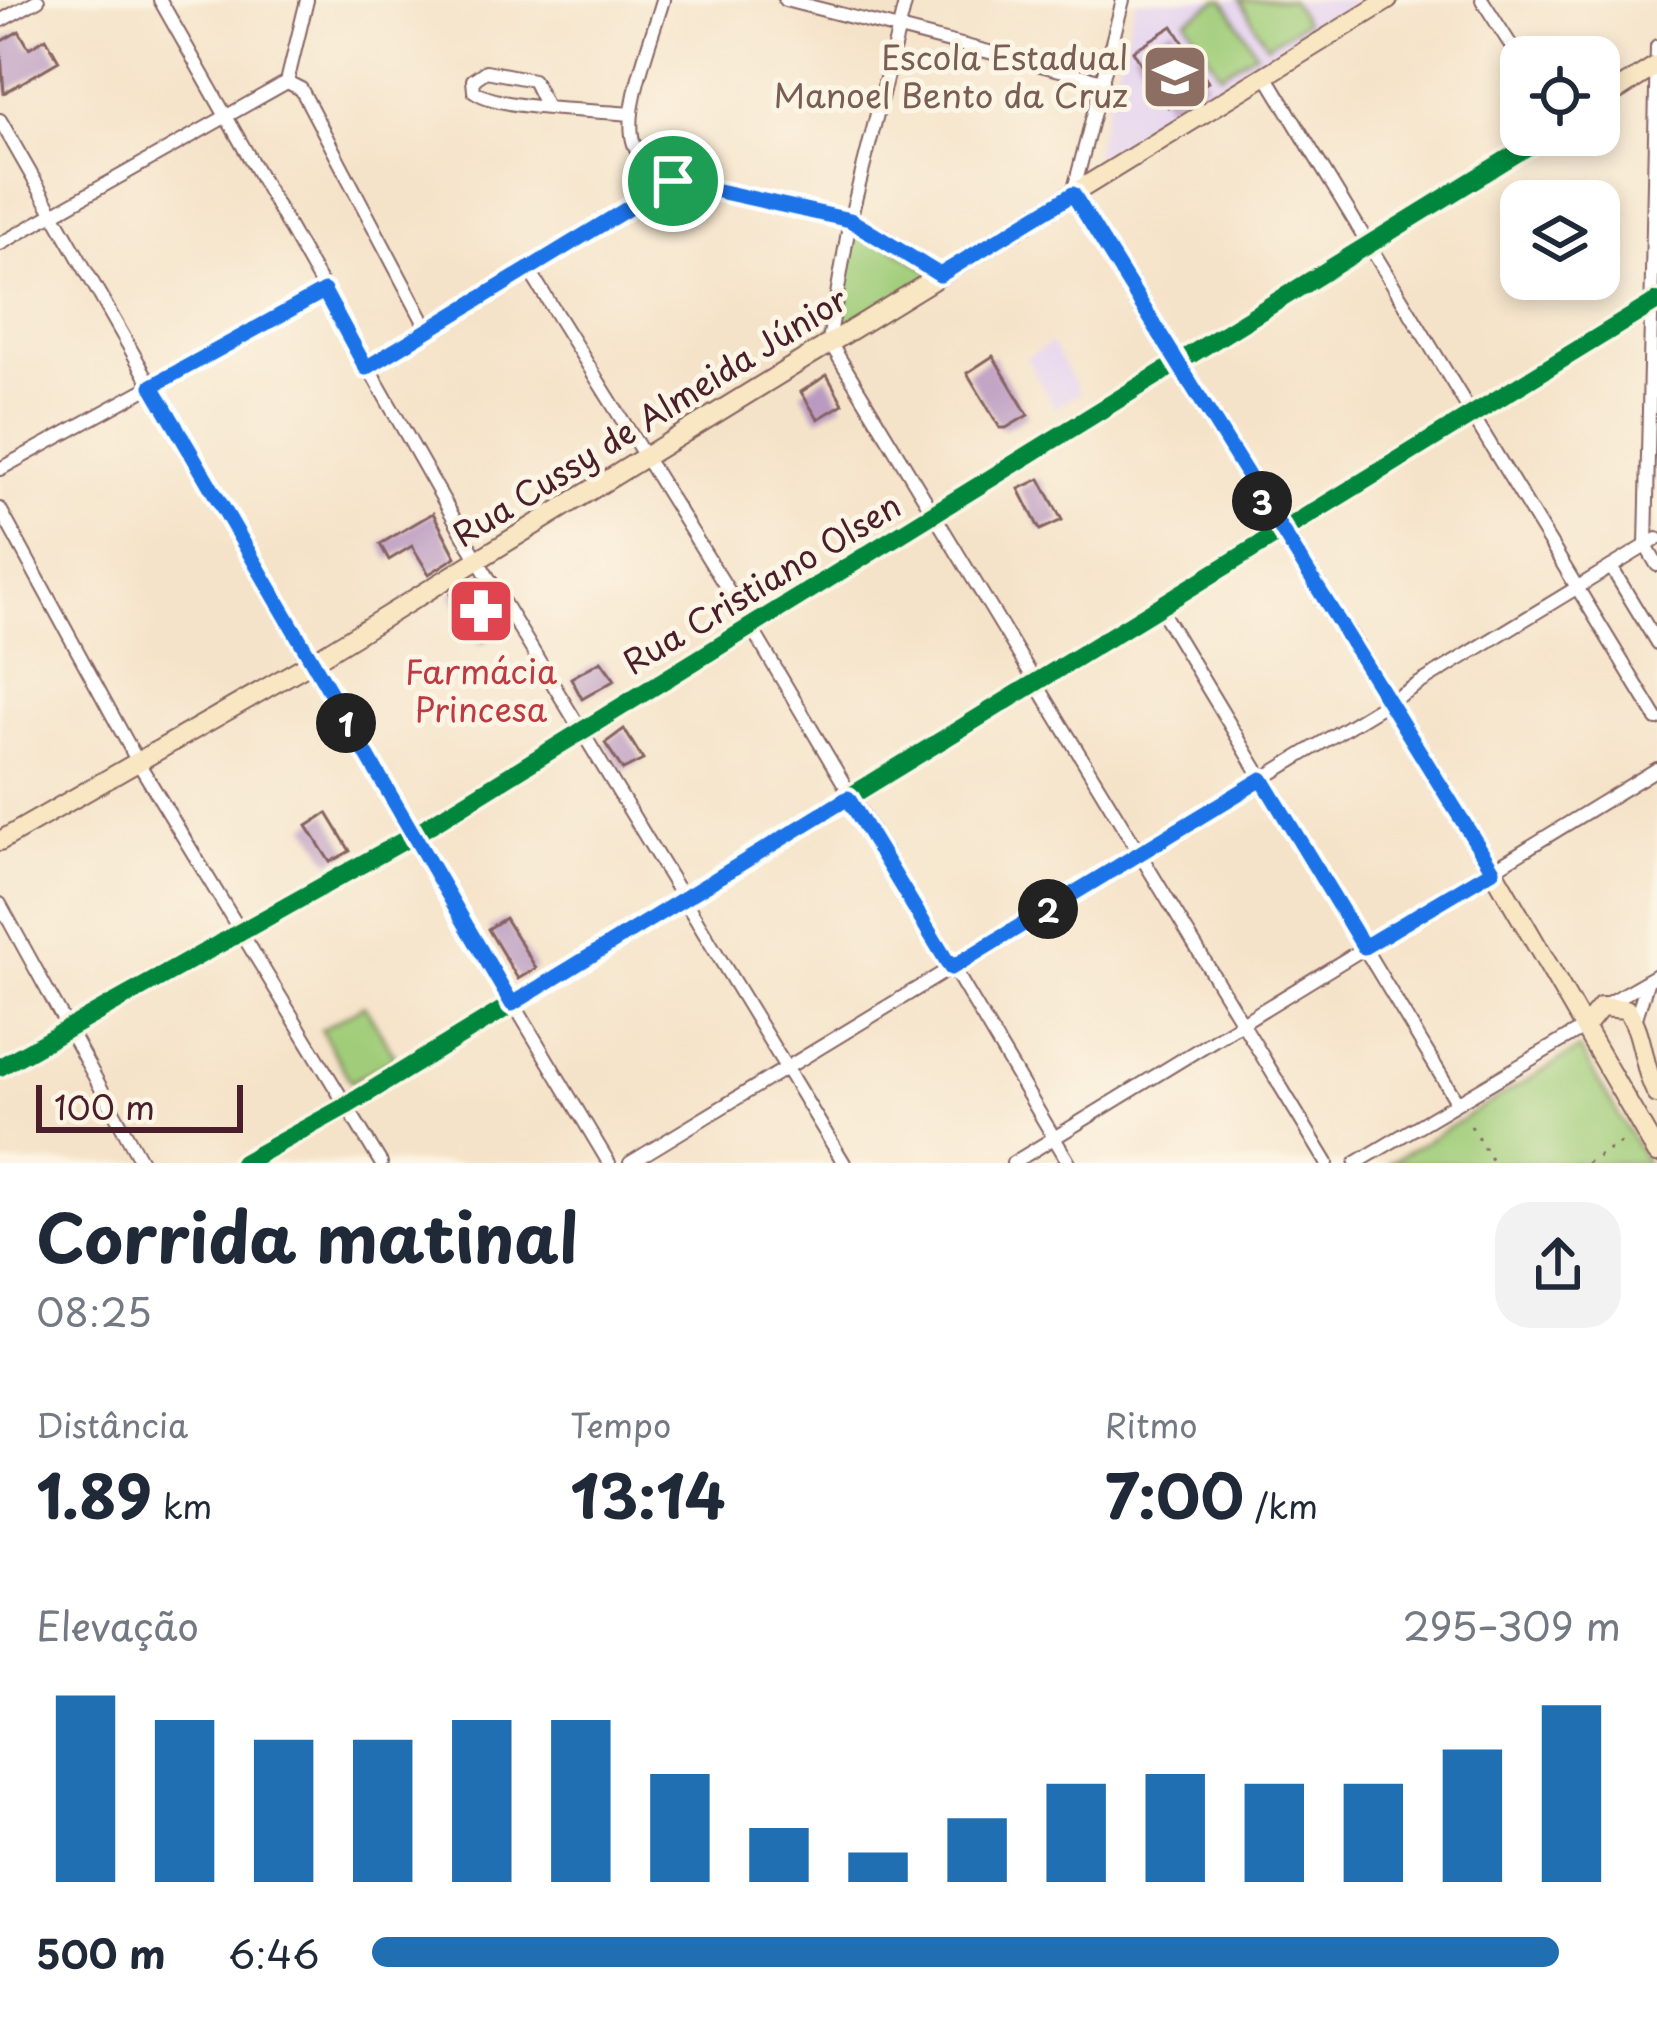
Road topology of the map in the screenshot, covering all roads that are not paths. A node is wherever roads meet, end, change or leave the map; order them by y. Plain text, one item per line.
1 (38, 0) edge
2 (160, 0) edge
3 (308, 0) edge
4 (662, 0) edge
5 (785, 0) edge
6 (906, 0) edge
7 (1123, 0) edge
8 (1388, 0) edge
9 (1483, 0) edge
10 (0, 21) edge
11 (899, 29) junction
12 (1505, 36) edge
13 (1657, 46) edge
14 (1657, 66) edge
15 (1267, 76) junction
16 (1102, 81) junction
17 (287, 82) junction
18 (1620, 89) edge
19 (545, 105) junction
20 (631, 114) junction
21 (227, 116) junction
22 (0, 120) edge
23 (1512, 156) edge
24 (673, 181) junction
25 (1073, 194) junction
26 (52, 214) junction
27 (850, 220) junction
28 (0, 244) edge
29 (1371, 244) junction
30 (1655, 254) edge
31 (529, 271) junction
32 (940, 275) junction
33 (324, 291) junction
34 (1655, 302) edge
35 (428, 330) junction
36 (829, 340) junction
37 (1179, 366) junction
38 (366, 368) junction
39 (152, 386) junction
40 (1473, 414) junction
41 (644, 456) junction
42 (0, 469) edge
43 (0, 508) edge
44 (937, 512) junction
45 (1281, 532) junction
46 (1651, 542) edge
47 (478, 560) junction
48 (1657, 565) edge
49 (1611, 567) junction
50 (1578, 586) junction
51 (1159, 607) junction
52 (751, 627) junction
53 (1657, 643) edge
54 (310, 663) junction
55 (1036, 683) junction
56 (1388, 702) junction
57 (1657, 718) edge
58 (580, 730) junction
59 (140, 764) junction
60 (1657, 769) edge
61 (1262, 779) junction
62 (848, 798) junction
63 (412, 836) junction
64 (0, 841) edge
65 (1138, 854) junction
66 (1493, 870) junction
67 (682, 899) junction
68 (0, 904) edge
69 (242, 936) junction
70 (1364, 947) junction
71 (951, 968) junction
72 (1652, 978) edge
73 (512, 1004) junction
74 (1601, 1006) junction
75 (1240, 1022) junction
76 (1636, 1026) junction
77 (1585, 1027) junction
78 (70, 1028) junction
79 (0, 1067) edge
80 (786, 1068) junction
81 (1657, 1094) edge
82 (1457, 1102) junction
83 (346, 1106) junction
84 (1053, 1138) junction
85 (1657, 1154) edge
86 (142, 1163) edge
87 (243, 1163) edge
88 (380, 1163) edge
89 (609, 1163) edge
90 (630, 1163) edge
91 (844, 1163) edge
92 (1013, 1163) edge
93 (1069, 1163) edge
94 (1327, 1163) edge
95 (1356, 1163) edge

1 - 10 street
2 - 21 street
3 - 17 street
4 - 20 street
5 - 11 street
6 - 11 street
7 - 16 street
8 - 15 street, Rua Cussy de Almeida Júnior
9 - 12 street
11 - 16 street
11 - 27 street
13 - 14 street
14 - 18 street
14 - 30 street
15 - 25 street, Rua Cussy de Almeida Júnior
15 - 29 street
16 - 25 street
17 - 21 street
17 - 35 street
19 - 19 street
19 - 20 street
20 - 24 street
21 - 26 street
21 - 33 street
22 - 26 street
23 - 29 street, Rua Cristiano Olsen
24 - 27 street
24 - 31 street
25 - 32 street, Rua Cussy de Almeida Júnior
25 - 37 street
26 - 28 street
26 - 39 street
27 - 32 street
27 - 36 street
29 - 37 street, Rua Cristiano Olsen
29 - 40 street
30 - 34 street
31 - 35 street
31 - 41 street
32 - 36 street, Rua Cussy de Almeida Júnior
33 - 38 street
33 - 39 street
34 - 40 street
34 - 46 street
35 - 38 street
36 - 41 street, Rua Cussy de Almeida Júnior
36 - 44 street
37 - 44 street, Rua Cristiano Olsen
37 - 45 street
38 - 47 street
39 - 42 street
39 - 54 street
40 - 45 street
40 - 50 street
41 - 47 street, Rua Cussy de Almeida Júnior
41 - 52 street
43 - 59 street
44 - 52 street, Rua Cristiano Olsen
44 - 55 street
45 - 51 street
45 - 56 street
46 - 48 street
46 - 49 street
47 - 54 street, Rua Cussy de Almeida Júnior
47 - 58 street
49 - 50 street
49 - 53 street
50 - 56 street
50 - 57 street
51 - 55 street
51 - 61 street
52 - 58 street, Rua Cristiano Olsen
52 - 62 street
54 - 59 street, Rua Cussy de Almeida Júnior
54 - 63 street
55 - 62 street
55 - 65 street
56 - 61 street
56 - 66 street
58 - 63 street, Rua Cristiano Olsen
58 - 67 street
59 - 64 street, Rua Cussy de Almeida Júnior
59 - 69 street
60 - 66 street
61 - 65 street
61 - 70 street
62 - 67 street
62 - 71 street
63 - 69 street, Rua Cristiano Olsen
63 - 73 street
65 - 71 street
65 - 75 street
66 - 70 street
66 - 77 street
67 - 73 street
67 - 80 street
68 - 78 street
69 - 78 street, Rua Cristiano Olsen
69 - 83 street
70 - 75 street
70 - 82 street
71 - 80 street
71 - 84 street
72 - 74 street
72 - 76 street
73 - 83 street
73 - 89 street
74 - 76 street
74 - 77 street
75 - 84 street
75 - 94 street
76 - 81 street
77 - 82 street
77 - 85 street
78 - 79 street, Rua Cristiano Olsen
78 - 86 street
80 - 90 street
80 - 91 street
82 - 95 street
83 - 87 street
83 - 88 street
84 - 92 street
84 - 93 street

